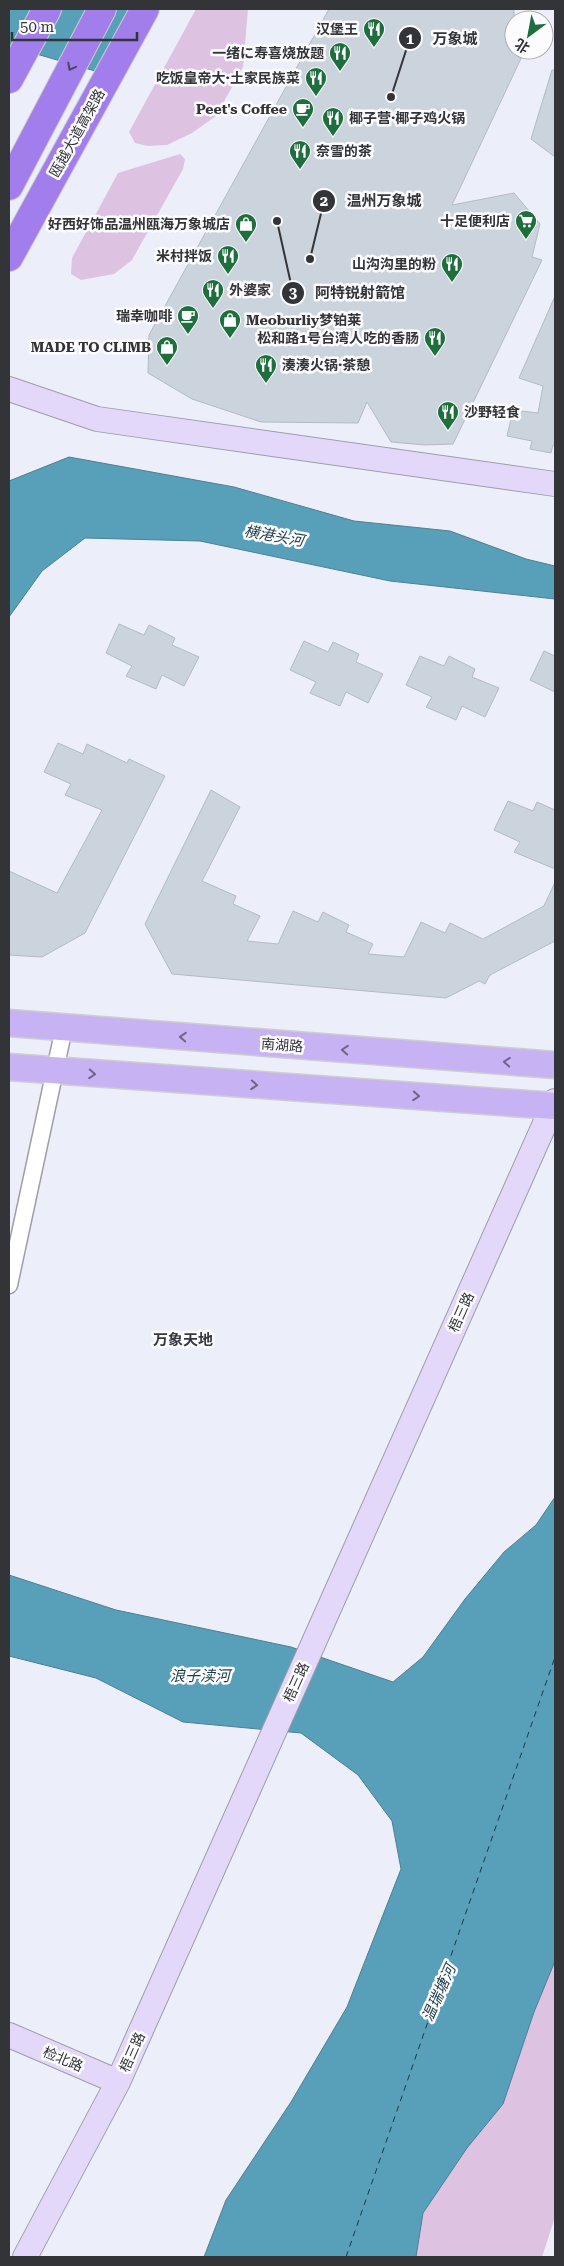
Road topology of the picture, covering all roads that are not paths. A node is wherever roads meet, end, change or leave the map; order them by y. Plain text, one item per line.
1 (46, 9) edge
2 (102, 9) edge
3 (134, 9) edge
4 (145, 9) edge
5 (12, 74) edge
6 (9, 186) edge
7 (9, 256) edge
8 (9, 389) edge
9 (555, 484) edge
10 (9, 1023) edge
11 (64, 1028) junction
12 (555, 1065) edge
13 (9, 1067) edge
14 (56, 1071) junction
15 (554, 1104) edge
16 (9, 1285) edge
17 (9, 2035) edge
18 (118, 2082) junction
19 (26, 2257) edge

1 - 5 highway
2 -> 6 highway
3 - 7 highway
4 - 7 highway, 瓯越大道高架路
8 - 9 street
10 - 11 main road, 南湖路
12 -> 11 main road, 南湖路
11 - 14 street
13 - 14 main road
14 -> 15 main road
14 - 16 street
15 - 18 street, 梧三路
17 - 18 street, 检北路
18 - 19 street, 梧三路

